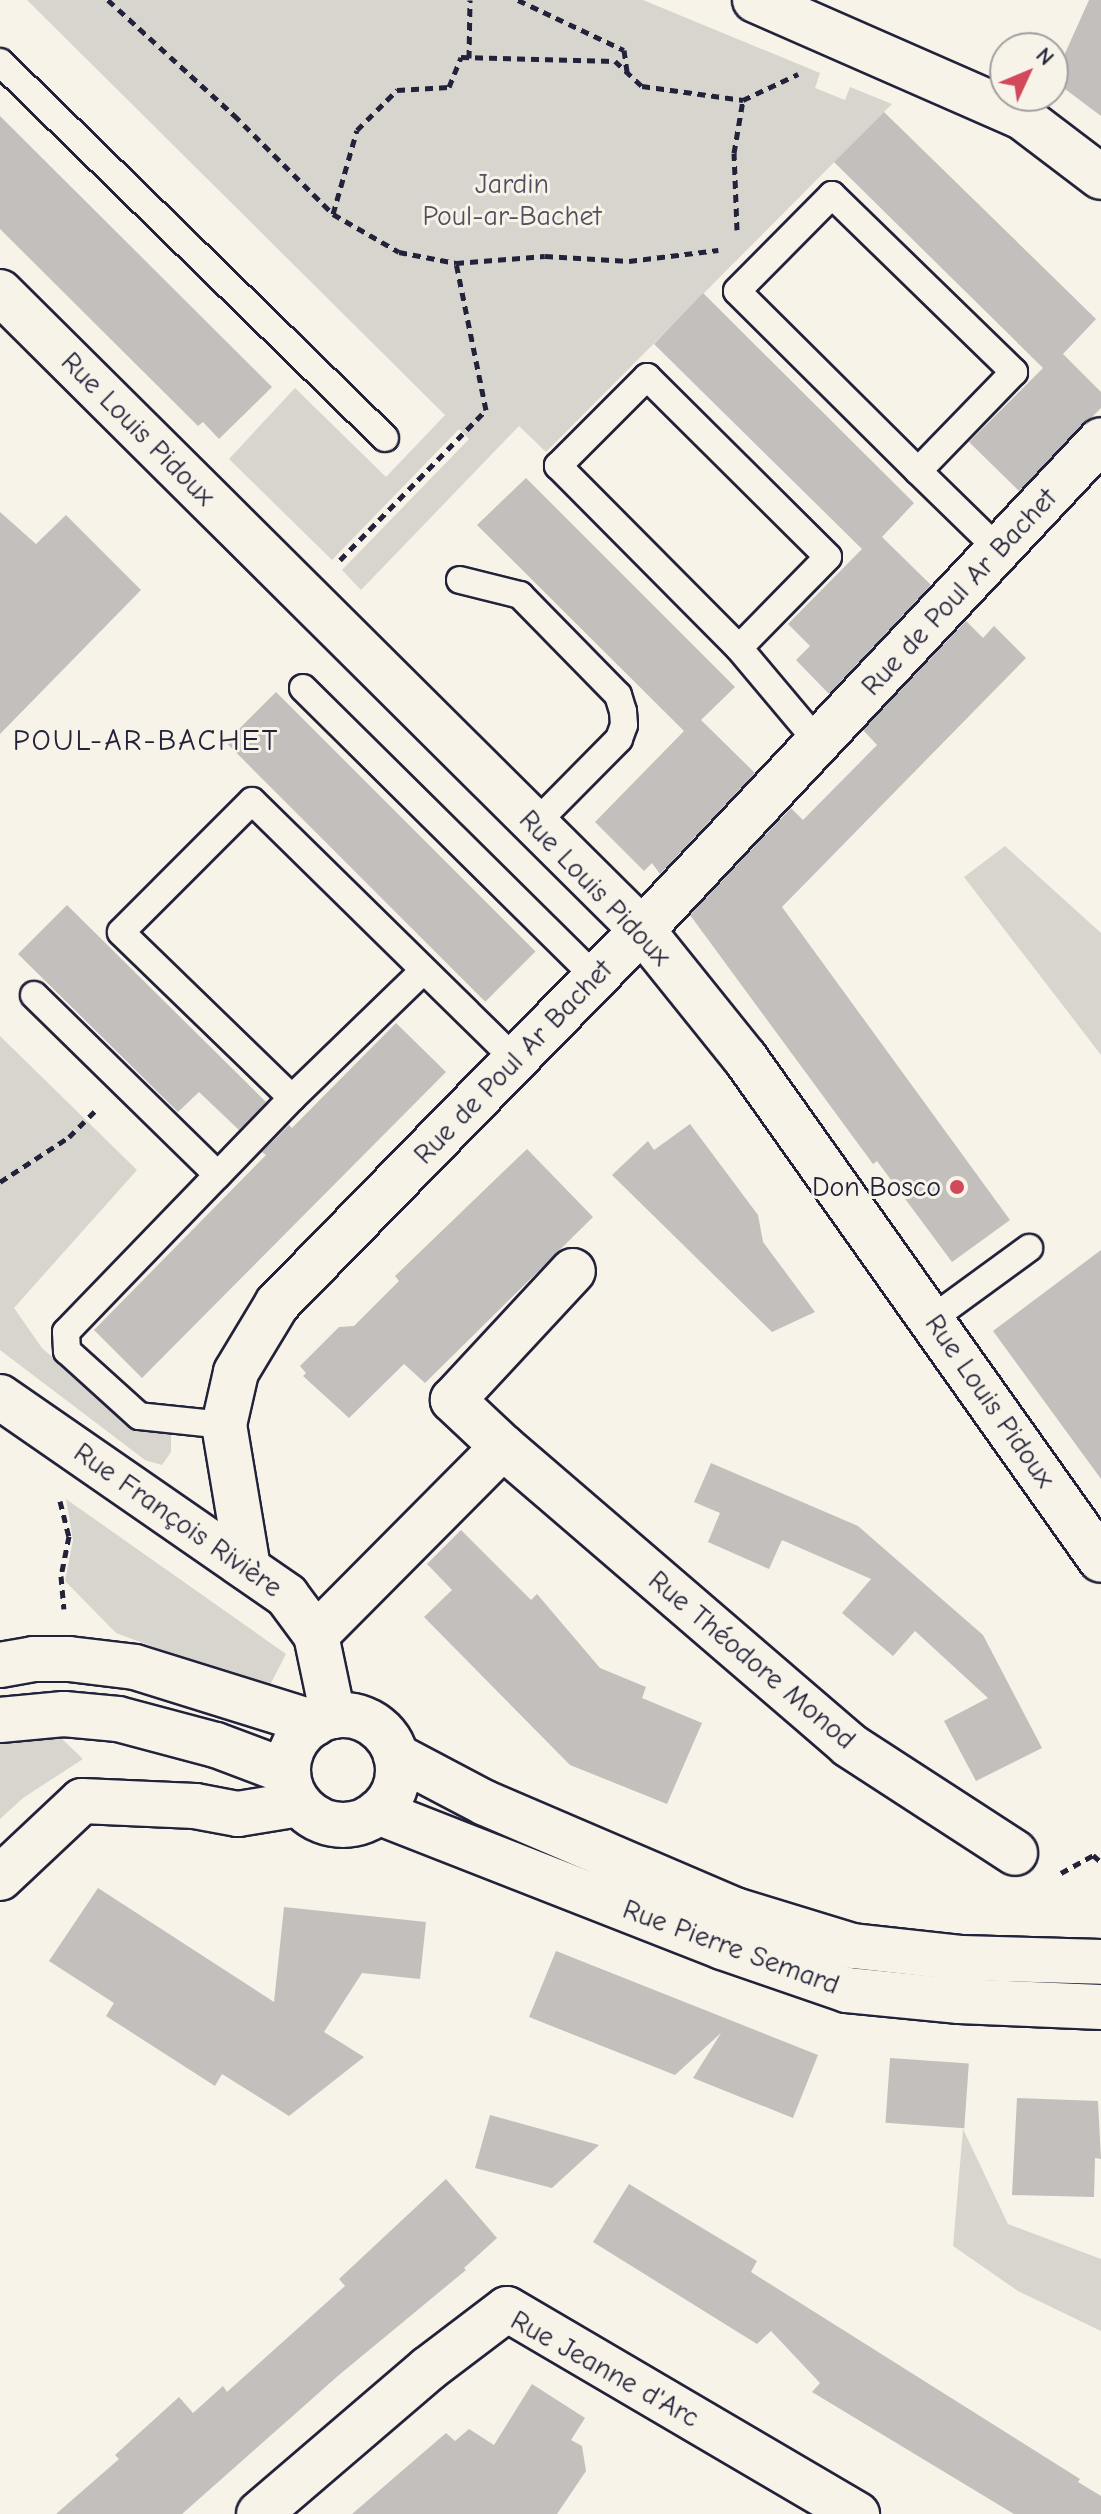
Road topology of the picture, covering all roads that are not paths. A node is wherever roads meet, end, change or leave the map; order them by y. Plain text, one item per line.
1 (755, 0) edge
2 (0, 62) edge
3 (1101, 177) edge
4 (0, 292) edge
5 (385, 438) dead end
6 (1101, 440) edge
7 (918, 471) junction
8 (998, 549) junction
9 (460, 580) dead end
10 (739, 648) junction
11 (303, 688) dead end
12 (818, 742) junction
13 (535, 824) junction
14 (642, 930) junction
15 (423, 971) junction
16 (595, 977) junction
17 (34, 995) dead end
18 (515, 1059) junction
19 (292, 1098) junction
20 (218, 1175) junction
21 (1029, 1248) dead end
22 (573, 1271) dead end
23 (933, 1318) junction
24 (0, 1397) edge
25 (224, 1425) junction
26 (503, 1447) junction
27 (1101, 1560) edge
28 (248, 1568) junction
29 (316, 1635) junction
30 (0, 1665) edge
31 (324, 1719) junction
32 (0, 1720) edge
33 (396, 1756) junction
34 (294, 1788) junction
35 (378, 1812) junction
36 (559, 1835) junction
37 (1015, 1853) dead end
38 (544, 1876) junction
39 (0, 1878) edge
40 (728, 1928) junction
41 (962, 1958) junction
42 (1101, 1962) edge
43 (959, 2001) junction
44 (1101, 2007) edge
45 (259, 2514) edge
46 (857, 2514) edge

1 - 3 street
2 - 5 lane
4 - 13 street, Rue Louis Pidoux
6 - 8 street, Rue de Poul Ar Bachet
7 - 7 lane
7 - 8 lane
8 - 12 street, Rue de Poul Ar Bachet
9 - 13 lane
10 - 10 lane
10 - 12 lane
11 - 16 lane
12 - 14 street, Rue de Poul Ar Bachet
13 - 14 street, Rue Louis Pidoux
14 - 16 street, Rue de Poul Ar Bachet
14 - 23 street, Rue Louis Pidoux
15 - 18 lane
15 - 19 lane
15 - 19 lane
16 - 18 street, Rue de Poul Ar Bachet
17 - 20 lane
18 - 25 street, Rue de Poul Ar Bachet
19 - 20 lane
20 - 25 lane
21 - 23 lane
22 - 26 street, Rue Théodore Monod
23 - 27 street, Rue Louis Pidoux
24 - 28 street, Rue François Rivière
25 - 28 street, Rue de Poul Ar Bachet
26 - 29 street
26 - 37 street, Rue Théodore Monod
28 - 29 street, Rue François Rivière
29 - 31 street, Rue François Rivière
30 - 31 street, Rue Pierre Semard
31 - 33 street, Rue Pierre Semard
31 - 34 street
32 - 34 street
33 - 35 street
33 - 36 street, Rue Pierre Semard
34 - 35 street
34 - 39 street
35 - 38 street, Rue Pierre Semard
36 - 38 street
36 - 40 street, Rue Pierre Semard
38 - 40 street, Rue Pierre Semard
40 - 41 street, Rue Pierre Semard
40 - 43 street, Rue Pierre Semard
41 - 42 street, Rue Pierre Semard
41 - 43 street
43 - 44 street, Rue Pierre Semard
45 - 46 street, Rue Jeanne d'Arc

